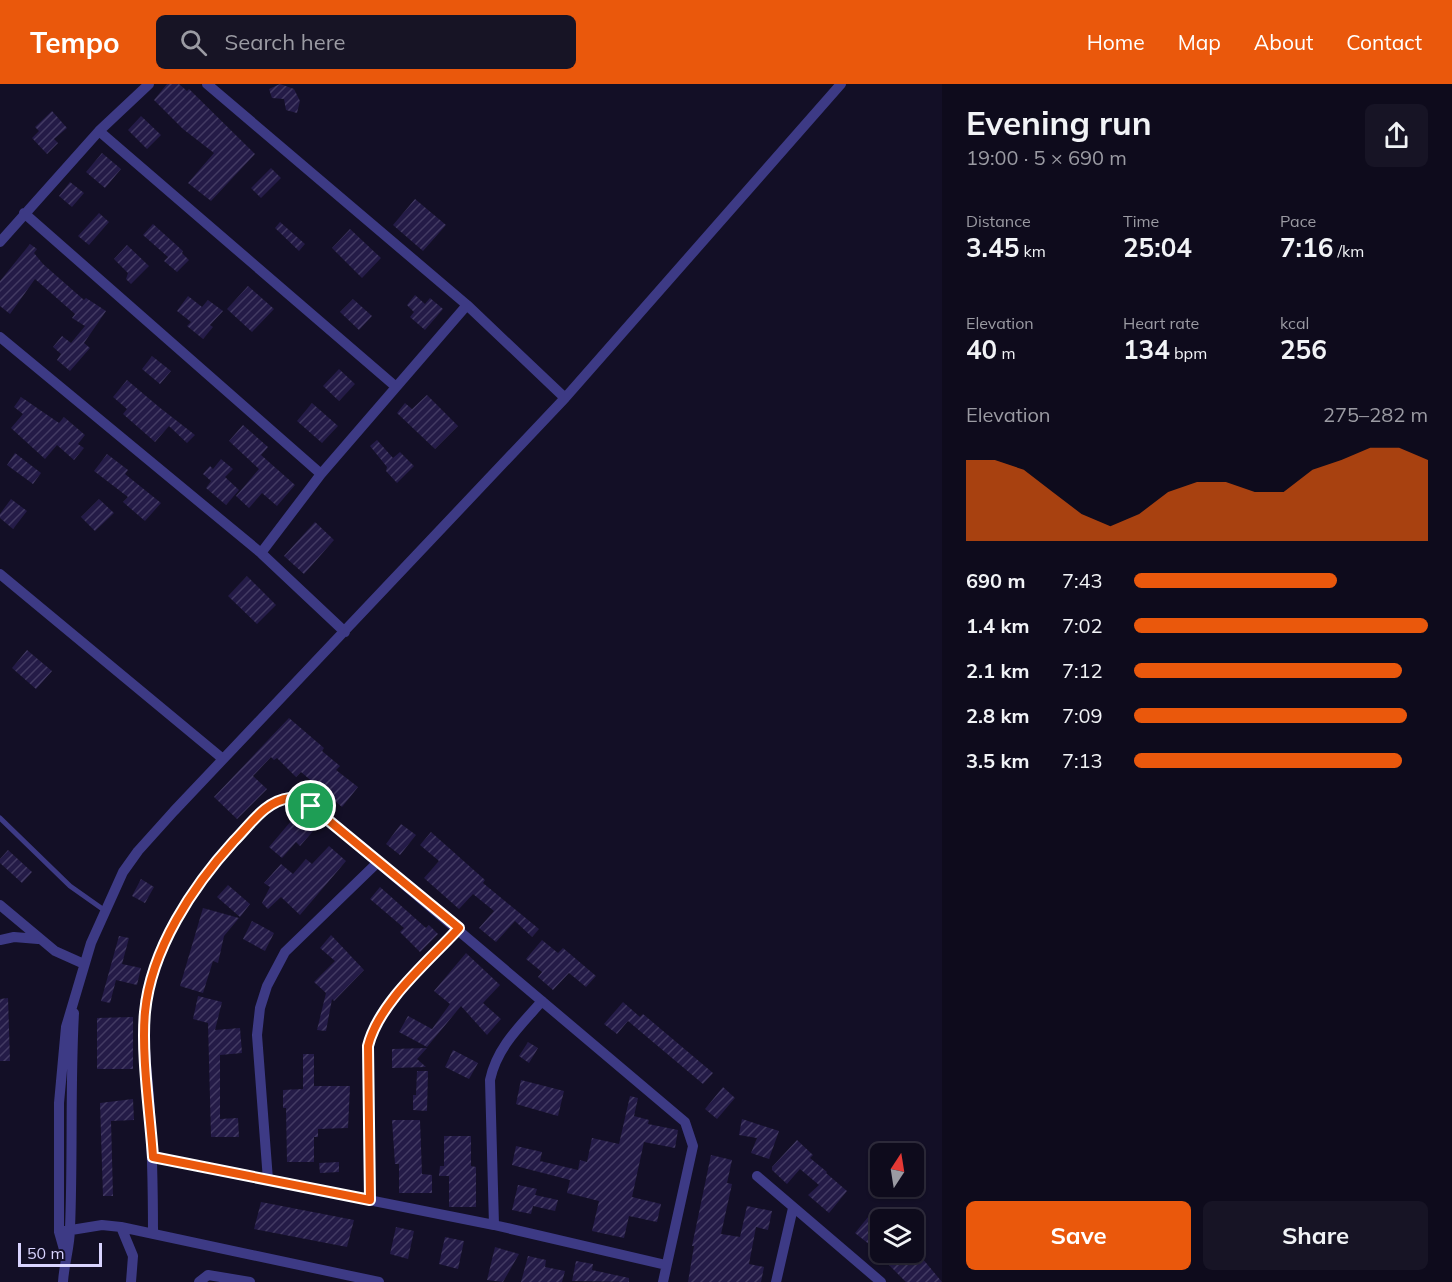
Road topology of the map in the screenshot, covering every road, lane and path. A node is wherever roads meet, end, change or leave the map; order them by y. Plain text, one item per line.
1 (149, 84) edge
2 (207, 84) edge
3 (841, 84) edge
4 (99, 131) junction
5 (24, 213) junction
6 (0, 242) edge
7 (467, 305) junction
8 (0, 336) edge
9 (395, 386) junction
10 (565, 398) junction
11 (321, 474) junction
12 (261, 553) junction
13 (0, 574) edge
14 (345, 632) junction
15 (223, 759) junction
16 (0, 818) edge
17 (378, 862) junction
18 (0, 905) edge
19 (104, 910) junction
20 (459, 928) junction
21 (38, 939) junction
22 (0, 940) edge
23 (84, 964) junction
24 (542, 1000) junction
25 (153, 1157) junction
26 (757, 1176) dead end
27 (268, 1180) junction
28 (370, 1200) junction
29 (793, 1208) junction
30 (494, 1225) junction
31 (121, 1227) junction
32 (65, 1231) junction
33 (153, 1234) junction
34 (666, 1265) junction
35 (350, 1279) edge
36 (63, 1282) edge
37 (131, 1282) edge
38 (199, 1282) edge
39 (250, 1282) edge
40 (379, 1282) edge
41 (663, 1282) edge
42 (776, 1282) edge
43 (881, 1282) edge

1 - 4 street
2 - 7 street
3 - 10 street
4 - 5 street
4 - 9 street
5 - 6 street
5 - 11 street
7 - 9 street
7 - 10 street
8 - 12 street
9 - 11 street
10 - 14 street
11 - 12 street
12 - 14 street
13 - 15 street
14 - 15 street
15 - 19 street
16 - 19 lane
17 - 20 street
17 - 25 street
17 - 27 street
18 - 21 street
19 - 23 street
20 - 24 street
20 - 28 street
21 - 22 street
21 - 23 street
23 - 32 street
24 - 30 street
24 - 34 street
25 - 27 street
25 - 33 street
26 - 29 street
27 - 28 street
28 - 30 street
29 - 42 street
29 - 43 street
30 - 34 street
31 - 32 street
31 - 33 street
31 - 37 street
32 - 36 street
33 - 35 street
34 - 41 street
35 - 40 street
38 - 39 street

